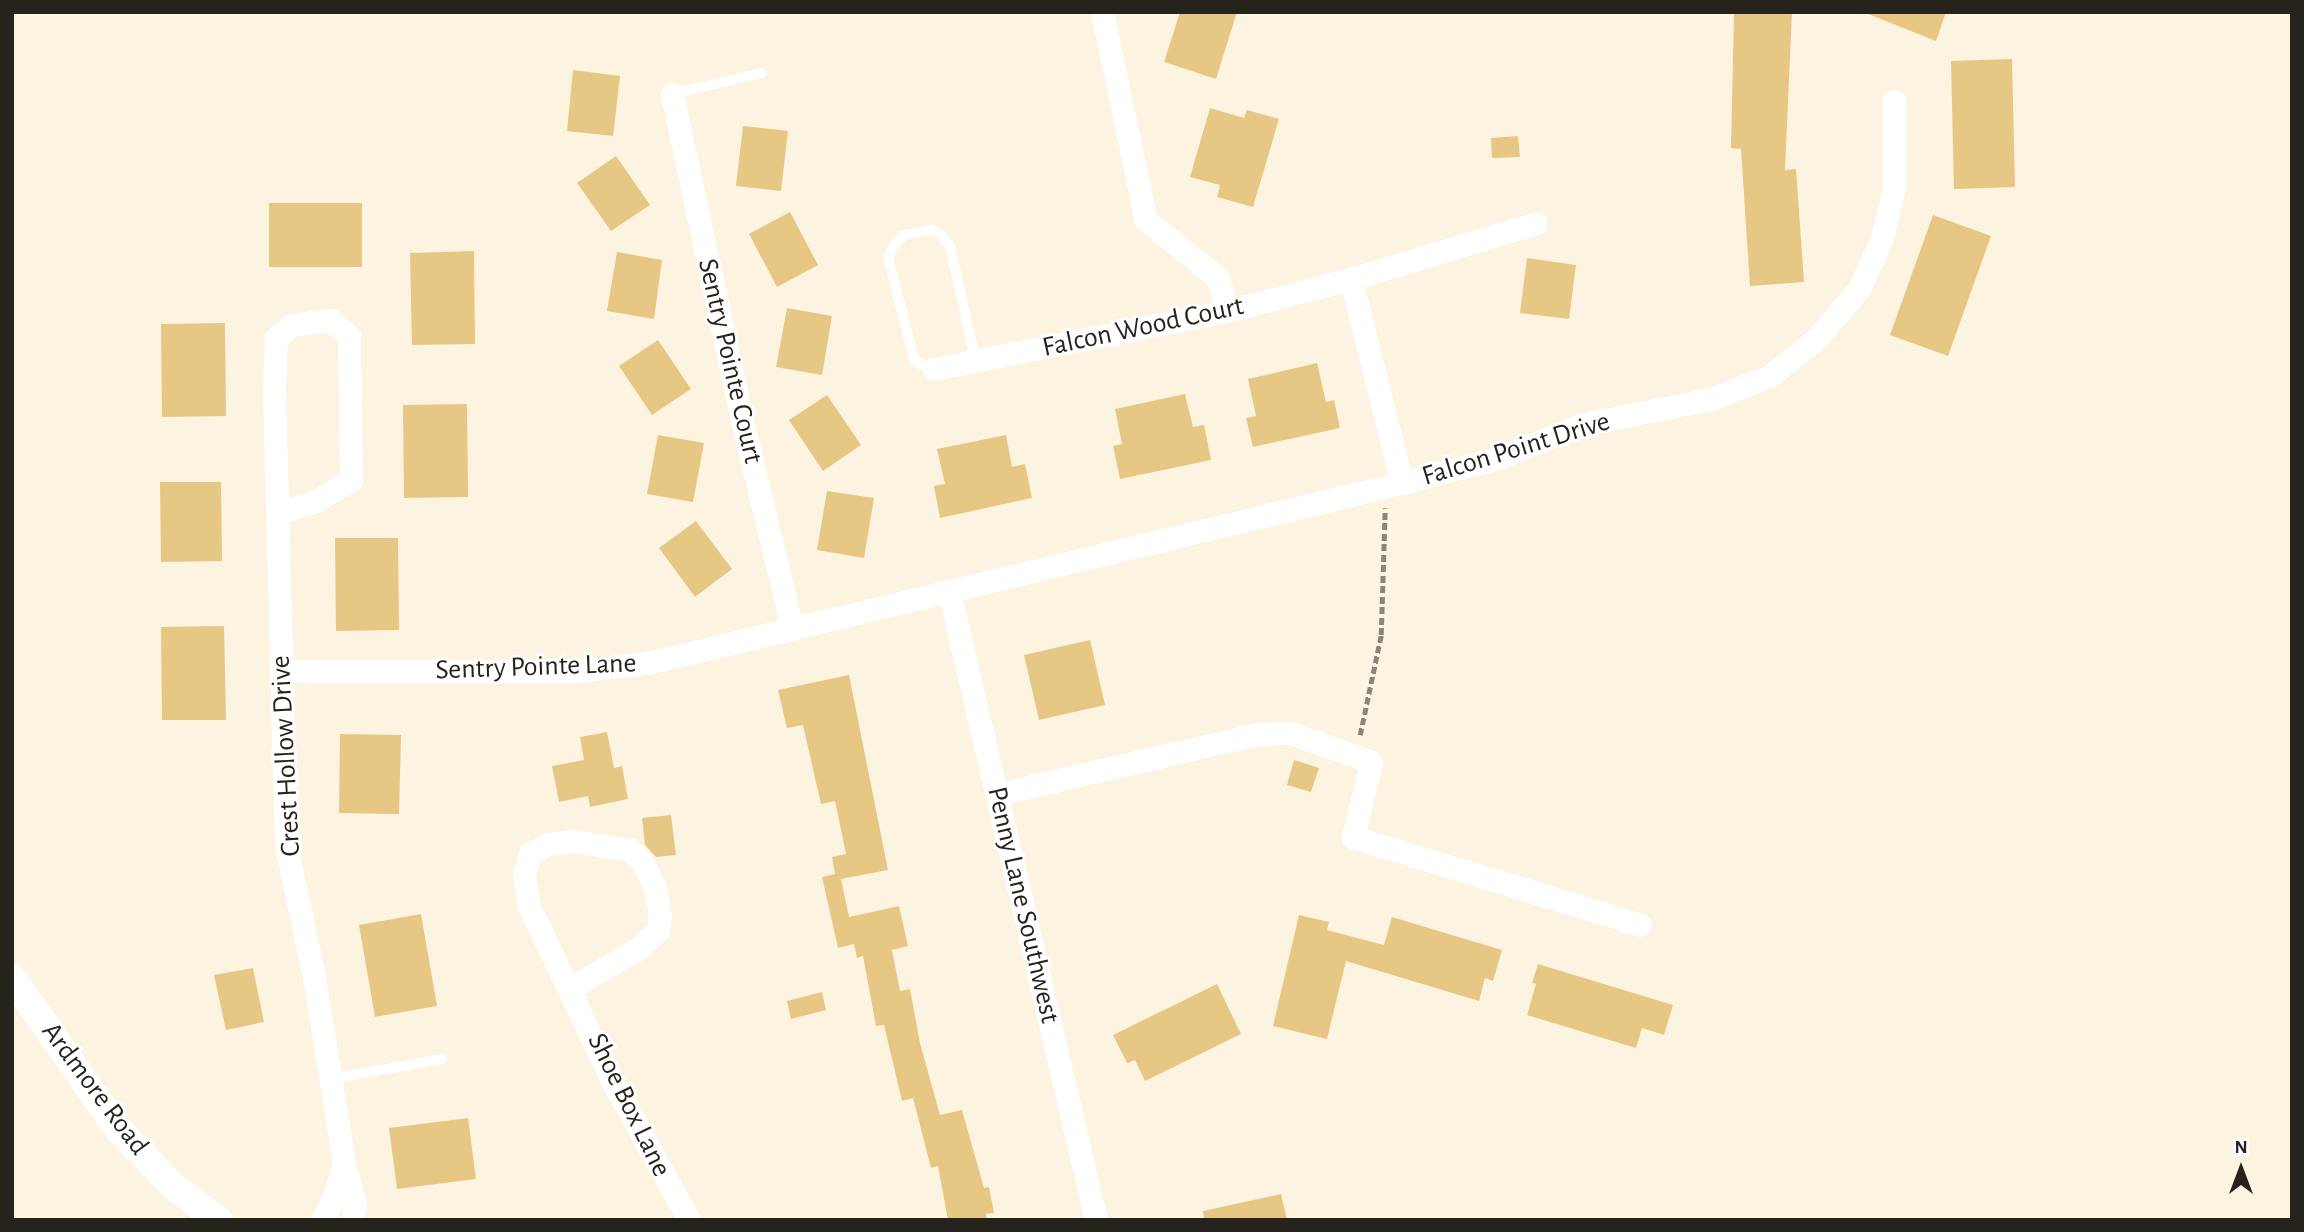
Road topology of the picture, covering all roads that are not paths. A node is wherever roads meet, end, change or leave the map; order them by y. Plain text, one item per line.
1 (1102, 12) edge
2 (762, 73) dead end
3 (671, 94) joint
4 (1894, 101) dead end
5 (1536, 223) dead end
6 (1352, 279) junction
7 (1227, 311) junction
8 (976, 362) junction
9 (934, 369) joint
10 (1394, 485) junction
11 (277, 513) junction
12 (949, 591) junction
13 (792, 627) junction
14 (282, 671) junction
15 (998, 794) junction
16 (1640, 925) dead end
17 (12, 978) edge
18 (571, 988) junction
19 (442, 1059) dead end
20 (330, 1079) junction
21 (344, 1163) junction
22 (218, 1220) edge
23 (322, 1220) edge
24 (352, 1220) edge
25 (689, 1220) edge
26 (1096, 1220) edge

1 - 7 street
2 - 3 lane
3 - 13 street, Sentry Pointe Court
4 - 10 street, Falcon Point Drive
5 - 6 street, Falcon Wood Court
6 - 7 street, Falcon Wood Court
6 - 10 street
7 - 8 street, Falcon Wood Court
8 - 9 street, Falcon Wood Court
8 - 9 lane
10 - 12 street, Falcon Point Drive
11 - 11 street, Crest Hollow Drive
11 - 14 street, Crest Hollow Drive
12 - 13 street, Sentry Pointe Lane
12 - 15 street, Penny Lane Southwest
13 - 14 street, Sentry Pointe Lane
14 - 20 street, Crest Hollow Drive
15 - 16 street
15 - 26 street, Penny Lane Southwest
17 - 22 street, Ardmore Road
18 - 18 street, Shoe Box Lane
18 - 25 street, Shoe Box Lane
19 - 20 lane
20 - 21 street, Crest Hollow Drive
21 - 23 street, Crest Hollow Drive
21 - 24 street, Crest Hollow Drive

